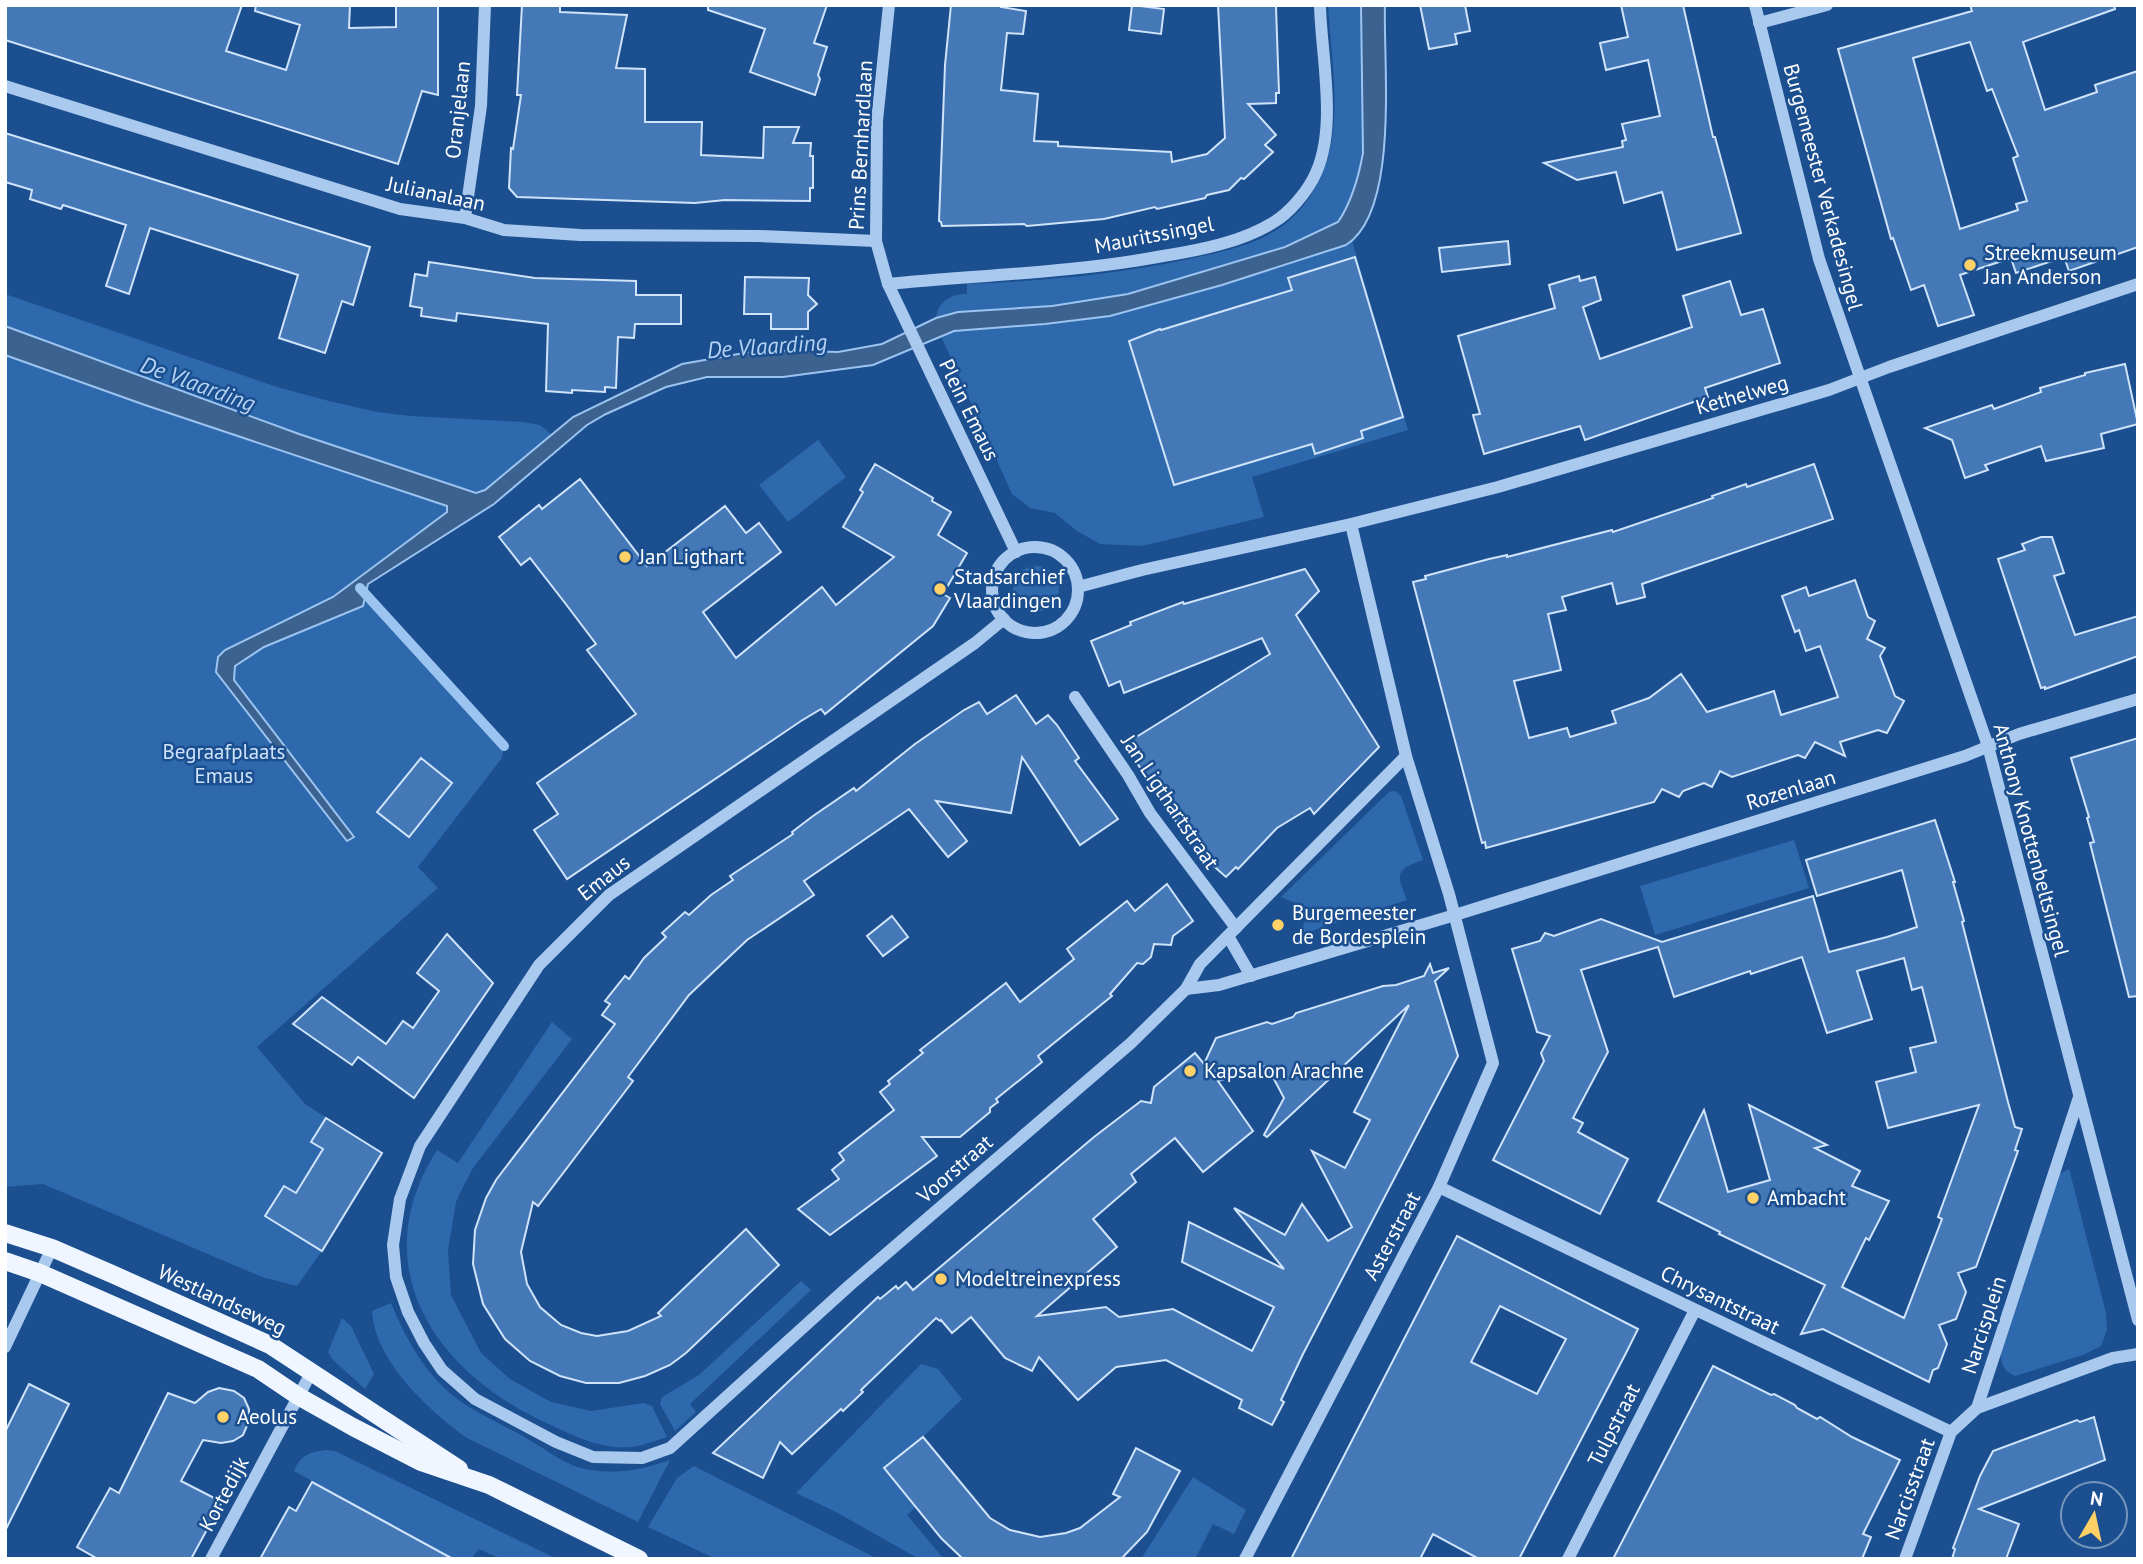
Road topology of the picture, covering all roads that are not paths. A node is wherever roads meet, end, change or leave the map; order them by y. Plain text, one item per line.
1 (485, 5) edge
2 (889, 5) edge
3 (1320, 5) edge
4 (1755, 5) edge
5 (1827, 5) edge
6 (1759, 23) junction
7 (5, 86) edge
8 (465, 218) junction
9 (876, 241) junction
10 (888, 284) junction
11 (2138, 284) edge
12 (1859, 378) junction
13 (1351, 524) junction
14 (1016, 552) junction
15 (1078, 587) junction
16 (1004, 619) junction
17 (1075, 697) dead end
18 (2138, 699) edge
19 (1988, 746) junction
20 (1406, 756) junction
21 (1455, 915) junction
22 (1232, 932) junction
23 (1251, 975) junction
24 (1186, 989) junction
25 (2080, 1093) junction
26 (1439, 1187) junction
27 (5, 1233) edge
28 (51, 1248) junction
29 (5, 1261) edge
30 (40, 1273) junction
31 (2136, 1305) edge
32 (1695, 1310) junction
33 (2138, 1320) edge
34 (5, 1347) edge
35 (2138, 1354) edge
36 (311, 1373) junction
37 (298, 1396) junction
38 (1977, 1408) junction
39 (688, 1431) joint
40 (1951, 1432) junction
41 (477, 1480) junction
42 (211, 1559) edge
43 (639, 1559) edge
44 (1245, 1559) edge
45 (1568, 1559) edge
46 (1905, 1559) edge

1 - 8 street, Oranjelaan
2 - 9 street, Prins Bernhardlaan
3 - 10 street, Mauritssingel
4 - 6 street, Burgemeester Verkadesingel
5 - 6 street
6 - 12 street, Burgemeester Verkadesingel
7 - 8 street, Julianalaan
8 - 9 street, Julianalaan
9 - 10 street, Prins Bernhardlaan
10 - 14 street, Plein Emaus
11 - 12 street, Kethelweg
12 - 13 street, Kethelweg
12 - 19 street, Anthony Knottenbeltsingel
13 - 15 street
13 - 20 street
14 - 15 street
14 - 16 street
15 - 16 street
16 - 39 street, Emaus
17 - 22 street, Jan Ligthartstraat
18 - 19 street, Rozenlaan
19 - 21 street, Rozenlaan
19 - 25 street, Anthony Knottenbeltsingel
20 - 21 street
20 - 22 street
21 - 23 street
21 - 26 street, Asterstraat
22 - 23 street
22 - 24 street, Voorstraat
23 - 24 street
24 - 39 street, Voorstraat
25 - 31 street, Anthony Knottenbeltsingel
25 - 38 street, Narcisplein
26 - 32 street, Chrysantstraat
26 - 44 street, Asterstraat
27 - 28 main road, Westlandseweg
28 - 30 street
28 - 36 main road, Westlandseweg
29 - 30 main road, Westlandseweg
30 - 34 street
30 - 37 main road, Westlandseweg
31 - 33 street, Anthony Knottenbeltsingel
32 - 40 street, Chrysantstraat
32 - 45 street, Tulpstraat
35 - 38 street, Narcisplein
36 - 37 street, Kortedijk
36 - 41 main road, Westlandseweg
37 - 41 main road, Westlandseweg
37 - 42 street, Kortedijk
38 - 40 street
40 - 46 street, Narcisstraat
41 - 43 main road, Westlandseweg

